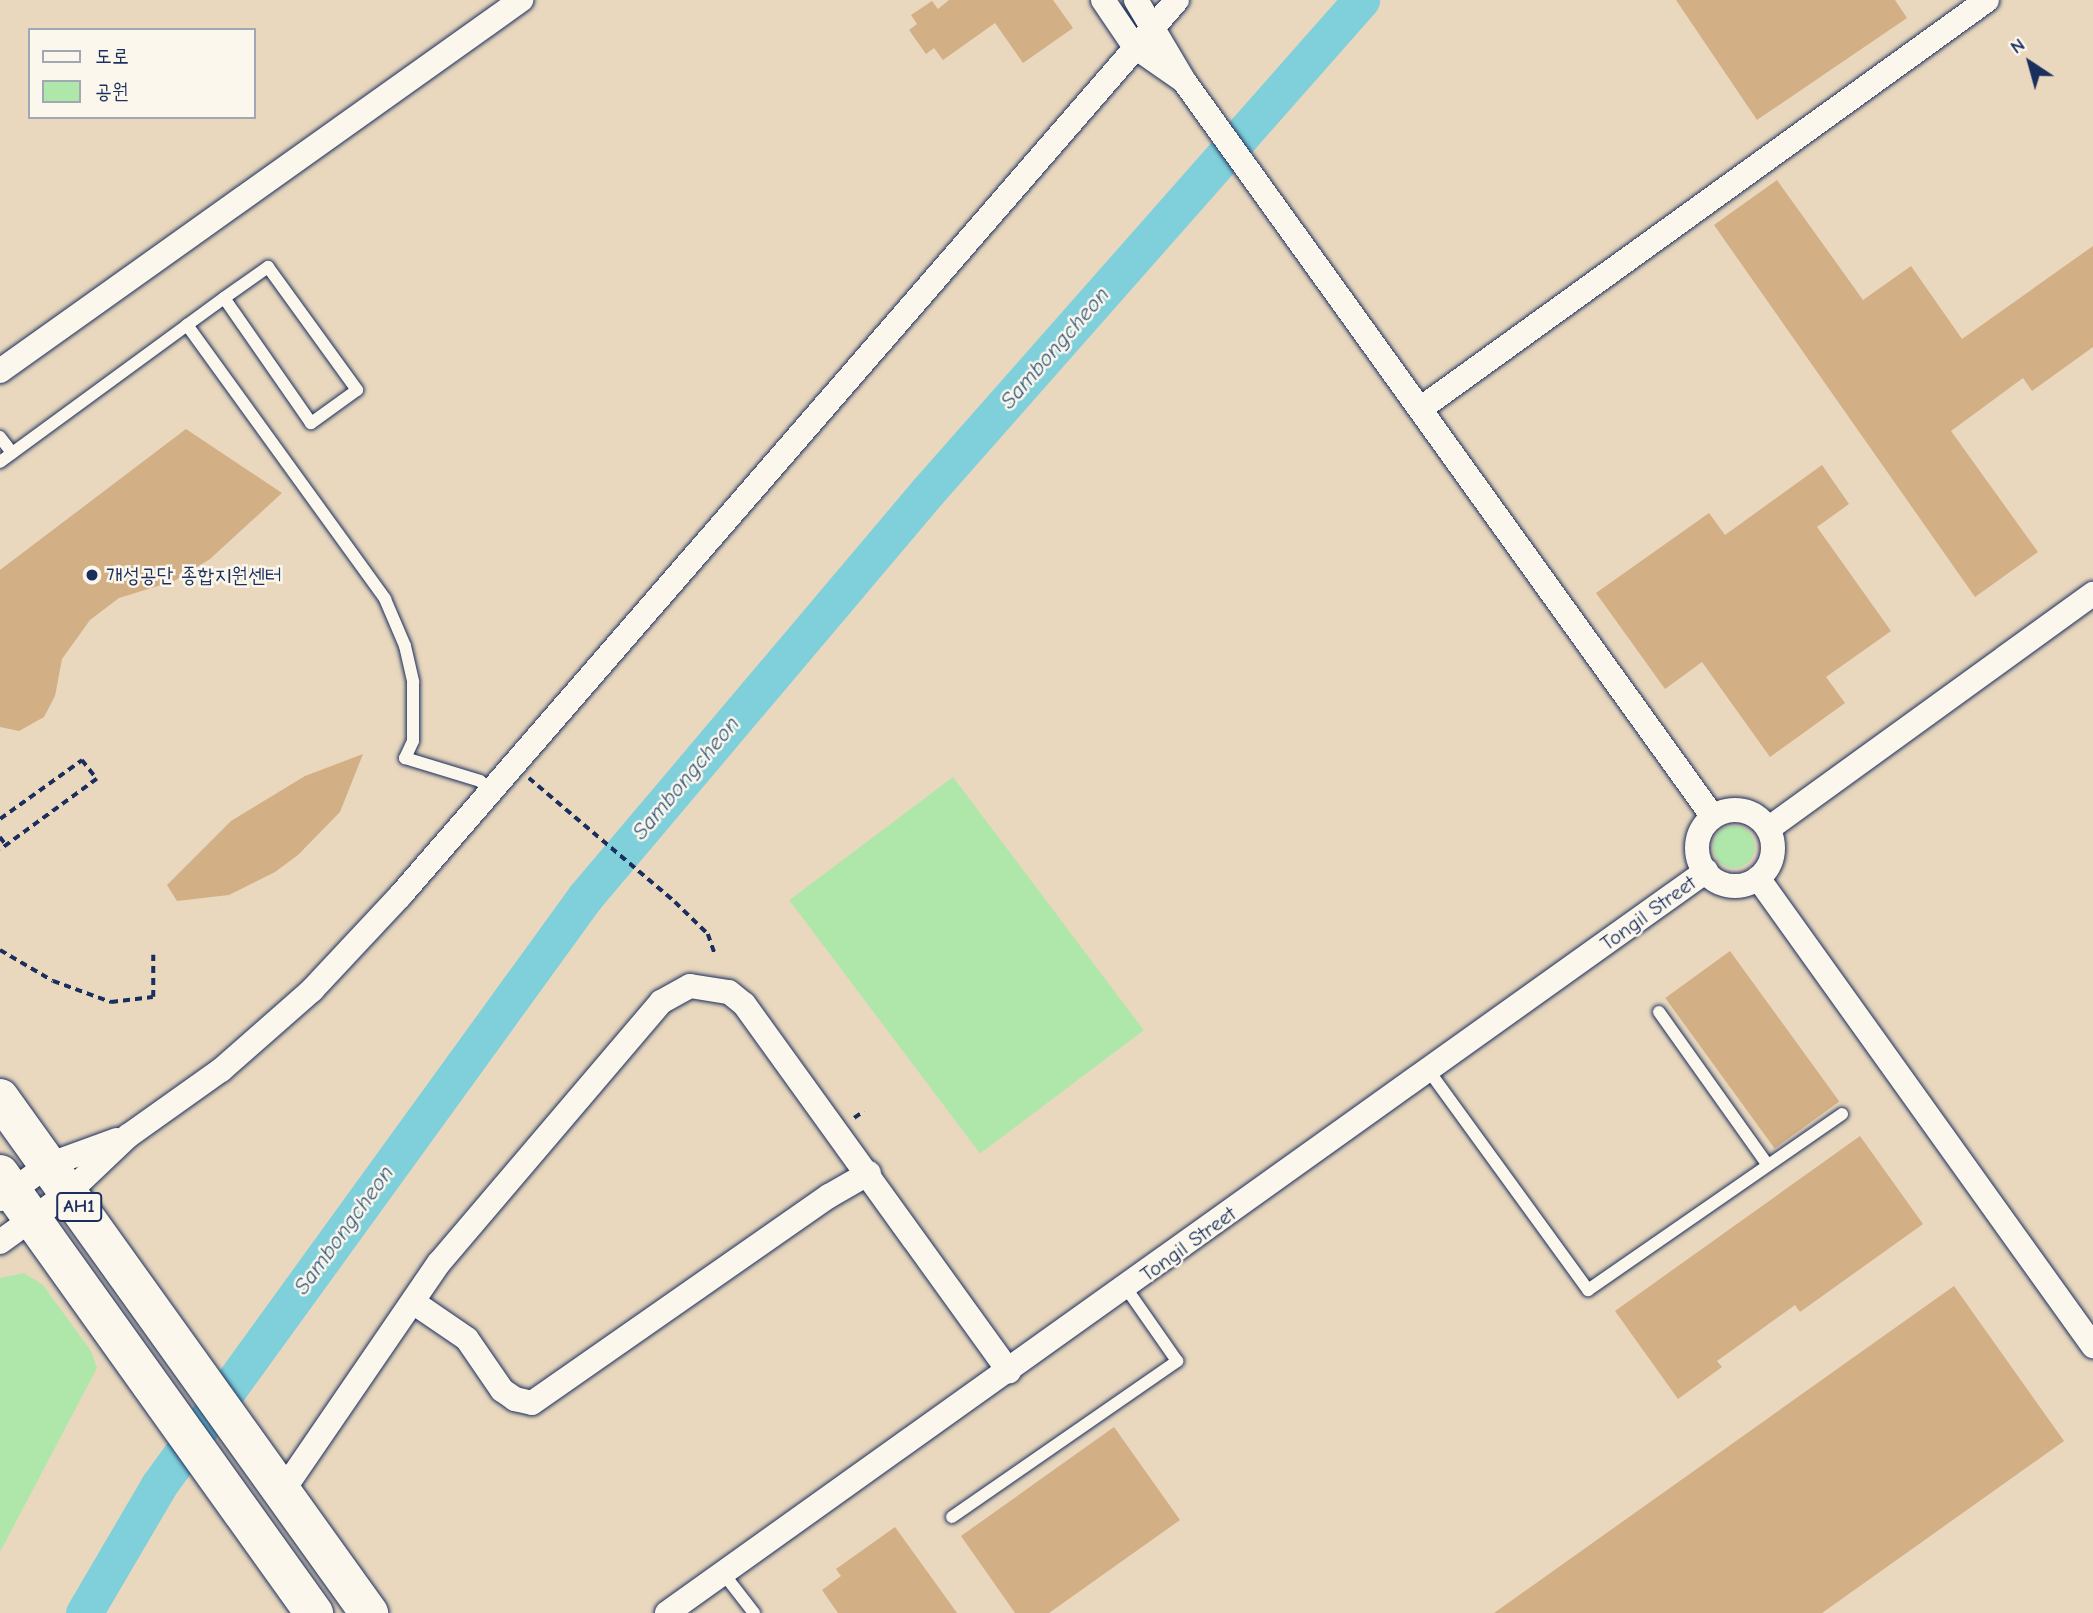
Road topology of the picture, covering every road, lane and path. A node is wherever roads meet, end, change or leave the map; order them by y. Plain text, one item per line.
1 (521, 0) edge
2 (1103, 0) edge
3 (1136, 0) edge
4 (1177, 0) edge
5 (1987, 0) edge
6 (1155, 26) junction
7 (1135, 47) junction
8 (1184, 81) junction
9 (224, 298) junction
10 (187, 325) junction
11 (0, 371) edge
12 (1420, 408) junction
13 (0, 437) edge
14 (12, 453) junction
15 (0, 462) edge
16 (2093, 594) edge
17 (522, 772) dead end
18 (491, 791) junction
19 (1713, 817) junction
20 (0, 819) edge
21 (1768, 829) junction
22 (0, 836) edge
23 (6, 845) junction
24 (0, 850) edge
25 (1706, 871) junction
26 (1758, 877) junction
27 (0, 950) edge
28 (715, 954) dead end
29 (153, 955) dead end
30 (1659, 1012) dead end
31 (1429, 1071) junction
32 (0, 1098) edge
33 (1842, 1114) dead end
34 (128, 1136) junction
35 (1767, 1164) junction
36 (869, 1173) junction
37 (58, 1179) junction
38 (11, 1196) edge
39 (0, 1242) edge
40 (1126, 1288) junction
41 (413, 1302) junction
42 (2093, 1346) edge
43 (1009, 1371) junction
44 (282, 1492) junction
45 (952, 1517) dead end
46 (723, 1573) junction
47 (314, 1613) edge
48 (369, 1613) edge
49 (667, 1613) edge
50 (754, 1613) edge

1 - 11 street
2 - 7 street
3 - 6 street
4 - 6 street
5 - 12 street
6 - 7 street
6 - 8 street
7 - 8 street
7 - 18 street
8 - 12 street
9 - 9 lane
9 - 10 lane
10 - 14 lane
10 - 18 lane
12 - 19 street
13 - 14 lane
14 - 15 lane
16 - 21 street
17 - 28 path
18 - 34 street
19 - 21 street
19 - 25 street
20 - 23 path
21 - 26 street
22 - 23 path
23 - 24 path
25 - 26 street
25 - 31 street, Tongil Street
26 - 42 street
27 - 29 path
30 - 35 lane
31 - 35 lane
31 - 40 street, Tongil Street
32 - 37 main road, AH1
33 - 35 lane
34 - 37 street
34 - 37 street
36 - 41 street
36 - 41 street
36 - 43 street
37 - 38 street
37 - 38 street
37 - 44 main road, AH1
38 - 39 street
38 - 47 main road, AH1
40 - 43 street, Tongil Street
40 - 45 lane
41 - 44 street
43 - 46 street, Tongil Street
44 - 48 main road, AH1
46 - 49 street, Tongil Street
46 - 50 lane

